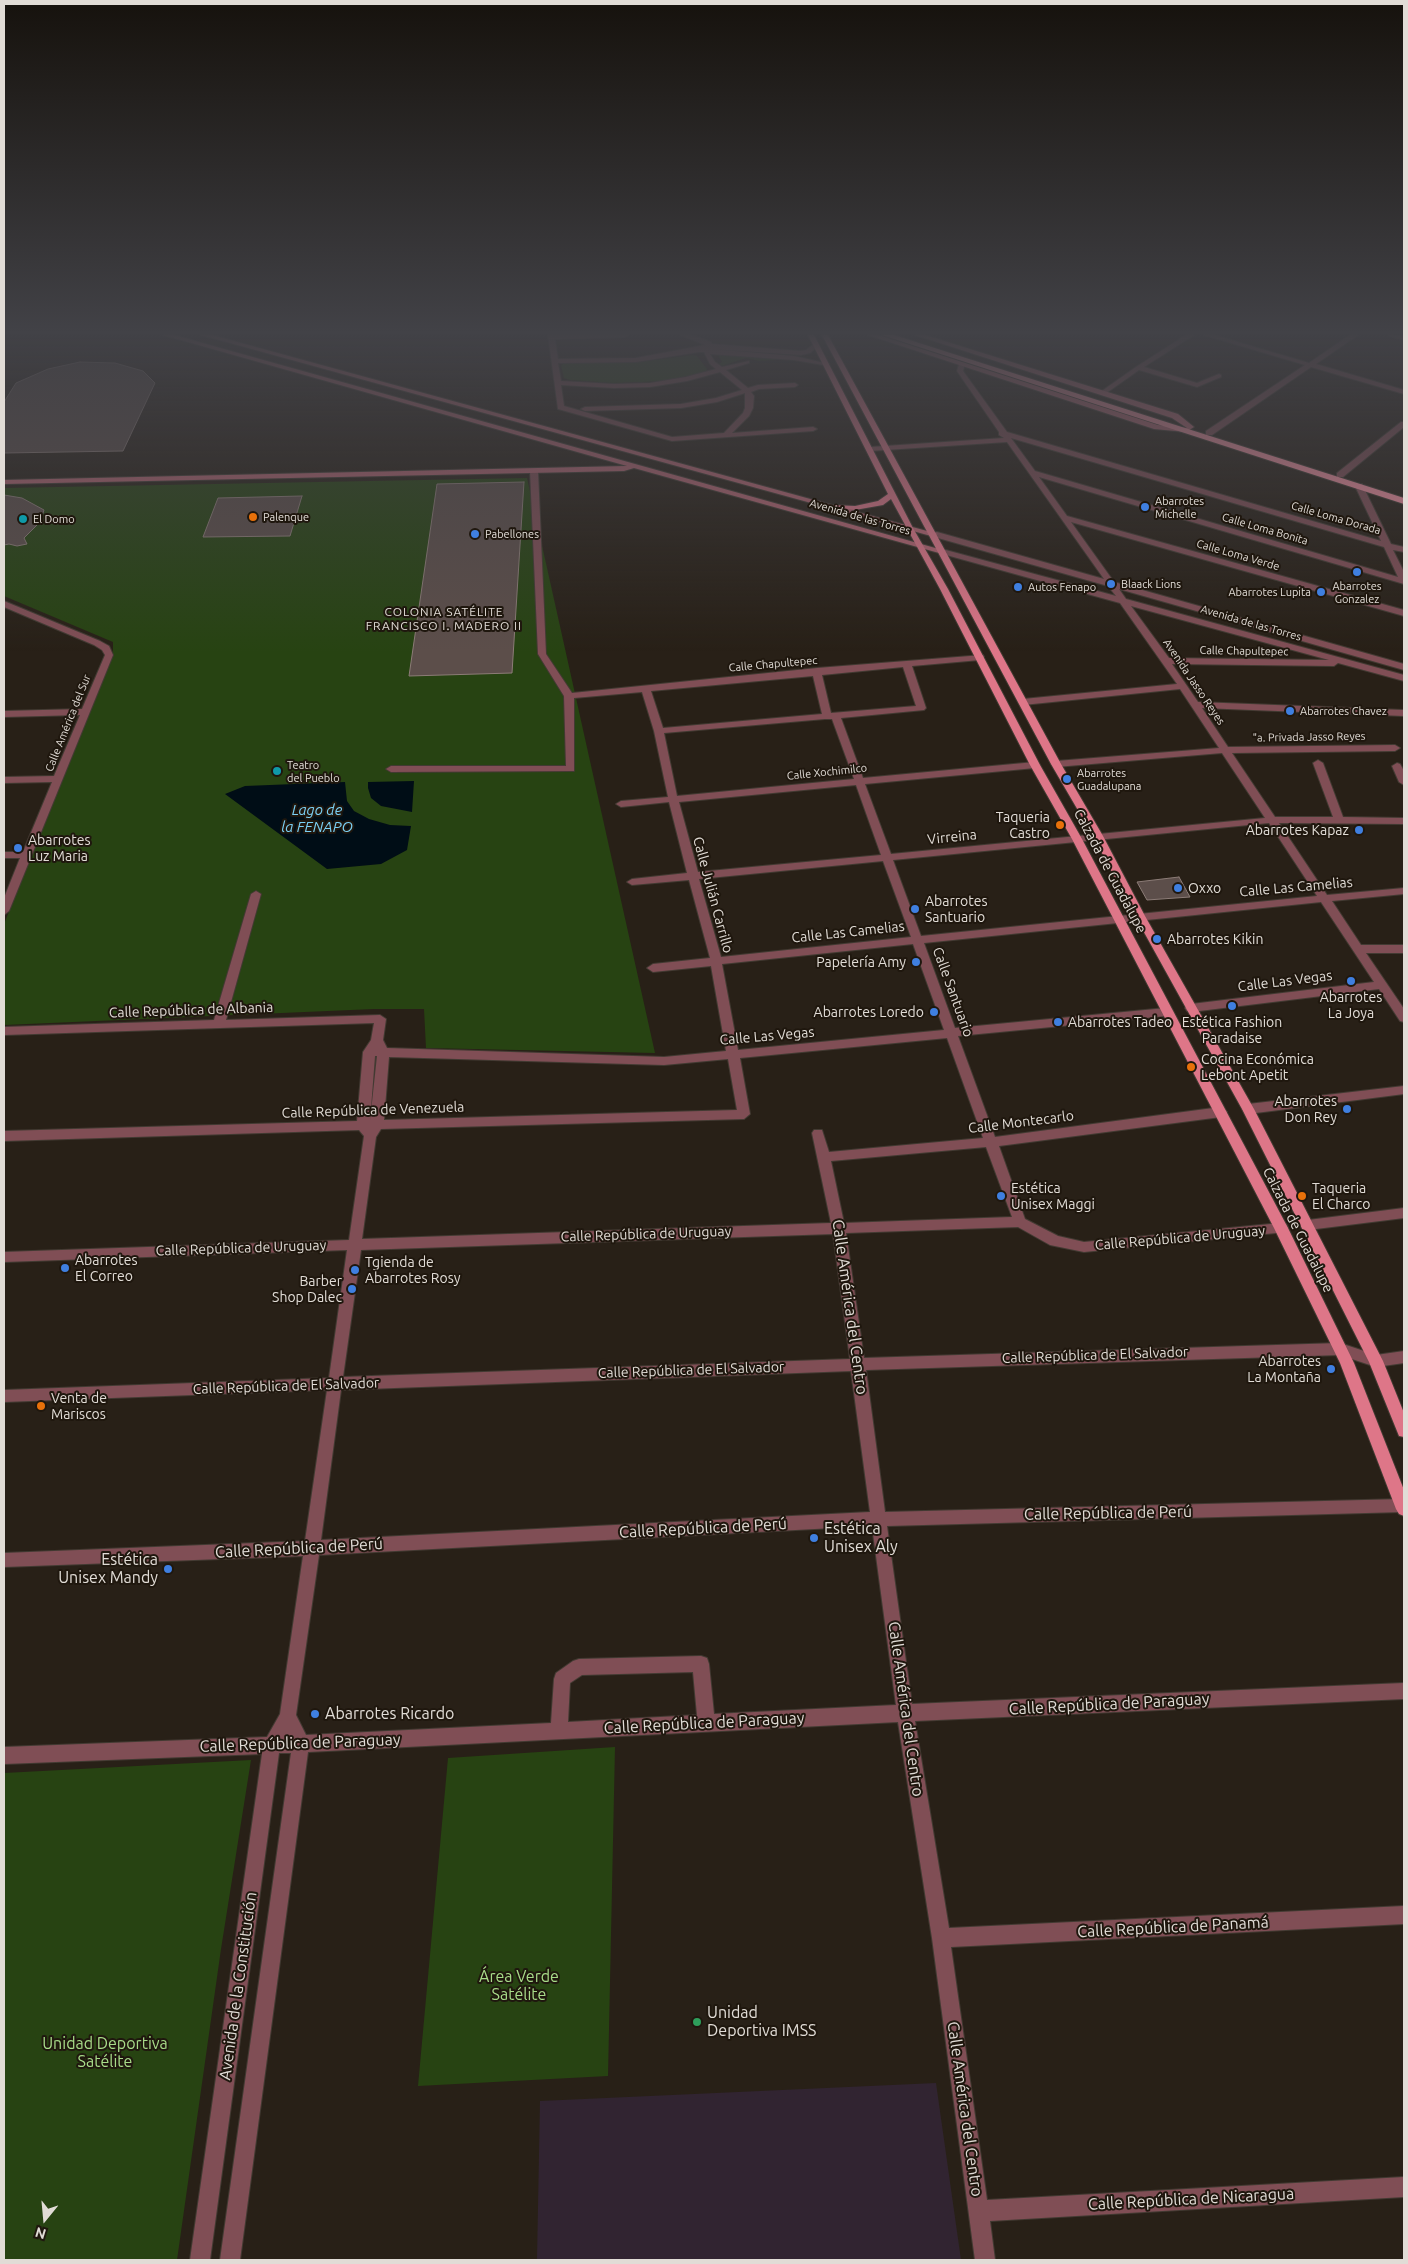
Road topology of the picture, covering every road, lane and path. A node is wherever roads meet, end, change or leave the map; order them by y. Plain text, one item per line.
1 (543, 441) edge
2 (590, 441) edge
3 (866, 441) edge
4 (882, 441) edge
5 (958, 441) edge
6 (1008, 441) edge
7 (1020, 441) edge
8 (1225, 441) edge
9 (1234, 441) edge
10 (1383, 441) edge
11 (886, 448) junction
12 (870, 449) junction
13 (630, 452) junction
14 (649, 457) junction
15 (617, 461) junction
16 (635, 466) junction
17 (534, 468) junction
18 (1033, 473) junction
19 (4, 475) edge
20 (1340, 475) junction
21 (4, 482) edge
22 (1359, 486) junction
23 (893, 494) junction
24 (1404, 496) edge
25 (802, 498) junction
26 (1404, 501) edge
27 (833, 507) junction
28 (788, 508) junction
29 (1066, 518) junction
30 (909, 528) junction
31 (934, 534) junction
32 (920, 545) junction
33 (1389, 545) junction
34 (1404, 550) edge
35 (942, 551) junction
36 (1404, 580) edge
37 (1110, 585) junction
38 (961, 588) junction
39 (944, 589) junction
40 (1120, 599) junction
41 (4, 604) edge
42 (1404, 613) edge
43 (980, 658) junction
44 (1166, 661) junction
45 (1351, 663) junction
46 (907, 664) junction
47 (1404, 667) edge
48 (817, 671) junction
49 (1404, 678) edge
50 (1181, 686) junction
51 (645, 687) junction
52 (568, 696) junction
53 (1023, 702) junction
54 (1196, 705) junction
55 (86, 712) junction
56 (1404, 713) edge
57 (4, 714) edge
58 (831, 717) junction
59 (659, 731) junction
60 (1395, 748) dead end
61 (1224, 750) junction
62 (1318, 763) dead end
63 (1056, 764) junction
64 (1035, 765) junction
65 (1397, 766) dead end
66 (391, 769) dead end
67 (58, 779) junction
68 (4, 780) edge
69 (859, 781) junction
70 (1404, 782) edge
71 (673, 800) junction
72 (621, 804) dead end
73 (1274, 820) junction
74 (1339, 821) junction
75 (1404, 821) edge
76 (1098, 836) junction
77 (1078, 838) junction
78 (4, 855) edge
79 (27, 855) junction
80 (887, 857) junction
81 (692, 876) junction
82 (632, 882) dead end
83 (1404, 891) edge
84 (256, 894) dead end
85 (1326, 899) junction
86 (4, 911) edge
87 (1140, 916) junction
88 (1118, 919) junction
89 (918, 940) junction
90 (1358, 949) junction
91 (1404, 949) edge
92 (716, 961) junction
93 (653, 968) dead end
94 (1382, 985) junction
95 (1191, 1008) junction
96 (1166, 1012) junction
97 (1403, 1014) edge
98 (380, 1019) joint
99 (219, 1023) junction
100 (4, 1031) edge
101 (952, 1033) junction
102 (377, 1040) junction
103 (369, 1052) junction
104 (383, 1052) junction
105 (734, 1055) junction
106 (1404, 1090) edge
107 (1248, 1109) junction
108 (1221, 1112) junction
109 (744, 1114) joint
110 (370, 1129) junction
111 (818, 1133) dead end
112 (4, 1136) edge
113 (992, 1142) junction
114 (824, 1157) junction
115 (1404, 1213) edge
116 (1020, 1222) junction
117 (1308, 1226) junction
118 (839, 1228) junction
119 (1281, 1228) junction
120 (354, 1244) junction
121 (4, 1257) edge
122 (1340, 1350) junction
123 (1404, 1357) edge
124 (1376, 1361) junction
125 (858, 1363) junction
126 (335, 1385) junction
127 (4, 1396) edge
128 (1404, 1431) edge
129 (1404, 1507) edge
130 (879, 1519) junction
131 (313, 1548) junction
132 (4, 1560) edge
133 (1404, 1691) edge
134 (905, 1713) junction
135 (288, 1716) junction
136 (706, 1723) junction
137 (558, 1731) junction
138 (301, 1744) junction
139 (272, 1745) junction
140 (4, 1755) edge
141 (1404, 1915) edge
142 (942, 1938) junction
143 (1404, 2187) edge
144 (978, 2212) junction
145 (200, 2260) edge
146 (230, 2260) edge
147 (985, 2260) edge

1 - 15 main road, Avenida de las Torres
2 - 13 main road, Avenida de las Torres
3 - 12 main road, Calzada de Guadalupe
4 - 11 main road, Calzada de Guadalupe
5 - 11 street, Calle Loma Dorada
6 - 18 street, Avenida Jasso Reyes
7 - 33 street, Calle Loma Dorada
8 - 22 highway
9 - 20 highway
10 - 20 street
11 - 12 street, Calle Loma Dorada
11 - 31 main road, Calzada de Guadalupe
12 - 23 main road, Calzada de Guadalupe
13 - 14 main road, Avenida de las Torres
13 - 15 main road
14 - 16 main road
14 - 25 main road, Avenida de las Torres
15 - 16 main road, Avenida de las Torres
15 - 17 main road
16 - 17 main road
16 - 28 main road, Avenida de las Torres
17 - 19 main road
17 - 21 main road
17 - 52 street
18 - 29 street, Avenida Jasso Reyes
18 - 36 street, Calle Loma Bonita
20 - 24 highway
22 - 26 highway
22 - 33 street
23 - 27 main road
23 - 30 main road, Calzada de Guadalupe
25 - 27 main road, Avenida de las Torres
25 - 28 main road
27 - 30 main road, Avenida de las Torres
28 - 32 main road, Avenida de las Torres
29 - 37 street, Avenida Jasso Reyes
29 - 42 street, Calle Loma Verde
30 - 31 main road, Avenida de las Torres
30 - 32 main road, Calzada de Guadalupe
31 - 35 main road, Calzada de Guadalupe
31 - 37 street, Avenida de las Torres
32 - 35 main road, Avenida de las Torres
32 - 39 main road, Calzada de Guadalupe
33 - 34 street, Calle Loma Dorada
33 - 36 street
35 - 38 main road, Calzada de Guadalupe
35 - 40 street, Avenida de las Torres
37 - 40 street, Avenida Jasso Reyes
37 - 47 street, Avenida de las Torres
38 - 39 main road
38 - 53 main road, Calzada de Guadalupe
39 - 43 main road, Calzada de Guadalupe
40 - 44 street, Avenida Jasso Reyes
40 - 45 street, Avenida de las Torres
41 - 55 street, Calle América del Sur
43 - 46 street, Calle Chapultepec
43 - 64 main road, Calzada de Guadalupe
44 - 45 street, Calle Chapultepec
44 - 50 street, Avenida Jasso Reyes
45 - 49 street, Avenida de las Torres
46 - 48 street, Calle Chapultepec
46 - 58 street
48 - 51 street, Calle Chapultepec
48 - 58 street, Calle Santuario
50 - 53 street
50 - 54 street, Avenida Jasso Reyes
51 - 52 street, Calle Chapultepec
51 - 59 street, Calle Julián Carrillo
52 - 66 street
53 - 63 main road, Calzada de Guadalupe
54 - 56 street
54 - 61 street, Avenida Jasso Reyes
55 - 57 street
55 - 67 street, Calle América del Sur
58 - 59 street
58 - 69 street, Calle Santuario
59 - 71 street, Calle Julián Carrillo
60 - 61 street, "a. Privada Jasso Reyes
61 - 63 street
61 - 73 street, Avenida Jasso Reyes
62 - 74 street
63 - 76 main road, Calzada de Guadalupe
64 - 69 street, Calle Xochimilco
64 - 77 main road, Calzada de Guadalupe
65 - 70 street
67 - 68 street
67 - 79 street, Calle América del Sur
69 - 71 street, Calle Xochimilco
69 - 80 street, Calle Santuario
71 - 72 street, Calle Xochimilco
71 - 81 street, Calle Julián Carrillo
73 - 74 street, Virreina
73 - 76 street, Virreina
73 - 85 street, Avenida Jasso Reyes
74 - 75 street, Virreina
76 - 77 street, Virreina
76 - 87 main road, Calzada de Guadalupe
77 - 80 street, Virreina
77 - 88 main road, Calzada de Guadalupe
78 - 79 street
79 - 86 street, Calle América del Sur
80 - 81 street, Virreina
80 - 89 street, Calle Santuario
81 - 82 street, Virreina
81 - 92 street, Calle Julián Carrillo
83 - 85 street, Calle Las Camelias
84 - 99 street
85 - 87 street, Calle Las Camelias
85 - 90 street, Avenida Jasso Reyes
87 - 88 street, Calle Las Camelias
87 - 95 main road, Calzada de Guadalupe
88 - 89 street, Calle Las Camelias
88 - 96 main road, Calzada de Guadalupe
89 - 92 street, Calle Las Camelias
89 - 101 street, Calle Santuario
90 - 91 street
90 - 94 street, Avenida Jasso Reyes
92 - 93 street, Calle Las Camelias
92 - 105 street, Calle Julián Carrillo
94 - 95 street, Calle Las Vegas
94 - 97 street, Avenida Jasso Reyes
95 - 107 main road, Calzada de Guadalupe
96 - 101 street, Calle Las Vegas
96 - 108 main road, Calzada de Guadalupe
98 - 99 street, Calle República de Albania
98 - 102 street, Avenida de la Constitución
99 - 100 street, Calle República de Albania
101 - 105 street, Calle Las Vegas
101 - 113 street, Calle Santuario
102 - 103 street, Avenida de la Constitución
102 - 104 street
103 - 104 street, Calle Las Vegas
103 - 110 street, Avenida de la Constitución
104 - 105 street, Calle Las Vegas
104 - 110 street, Avenida de la Constitución
105 - 109 street, Calle Julián Carrillo
106 - 107 street
107 - 117 main road, Calzada de Guadalupe
108 - 113 street, Calle Montecarlo
108 - 119 main road, Calzada de Guadalupe
109 - 110 street, Calle República de Venezuela
110 - 112 street, Calle República de Venezuela
110 - 120 street, Avenida de la Constitución
111 - 114 street, Calle América del Centro
113 - 114 street, Calle Montecarlo
113 - 116 street, Calle Santuario
114 - 118 street, Calle América del Centro
115 - 117 street
116 - 118 street, Calle República de Uruguay
116 - 119 street, Calle República de Uruguay
117 - 124 main road, Calzada de Guadalupe
118 - 120 street, Calle República de Uruguay
118 - 125 street, Calle América del Centro
119 - 122 main road, Calzada de Guadalupe
120 - 121 street, Calle República de Uruguay
120 - 126 street, Avenida de la Constitución
122 - 124 street, Calle República de El Salvador
122 - 125 street, Calle República de El Salvador
122 - 129 main road, Calzada de Guadalupe
123 - 124 street
124 - 128 main road, Calzada de Guadalupe
125 - 126 street, Calle República de El Salvador
125 - 130 street, Calle América del Centro
126 - 127 street, Calle República de El Salvador
126 - 131 street, Avenida de la Constitución
129 - 130 street, Calle República de Perú
130 - 131 street, Calle República de Perú
130 - 134 street, Calle América del Centro
131 - 132 street, Calle República de Perú
131 - 135 street, Avenida de la Constitución
133 - 134 street, Calle República de Paraguay
134 - 136 street, Calle República de Paraguay
134 - 142 street, Calle América del Centro
135 - 138 street
135 - 139 street, Avenida de la Constitución
136 - 137 street, Calle República de Paraguay
136 - 137 street
137 - 138 street, Calle República de Paraguay
138 - 139 street, Calle República de Paraguay
138 - 146 street, Avenida de la Constitución
139 - 140 street, Calle República de Paraguay
139 - 145 street, Avenida de la Constitución
141 - 142 street, Calle República de Panamá
142 - 144 street, Calle América del Centro
143 - 144 street, Calle República de Nicaragua
144 - 147 street, Calle América del Centro

